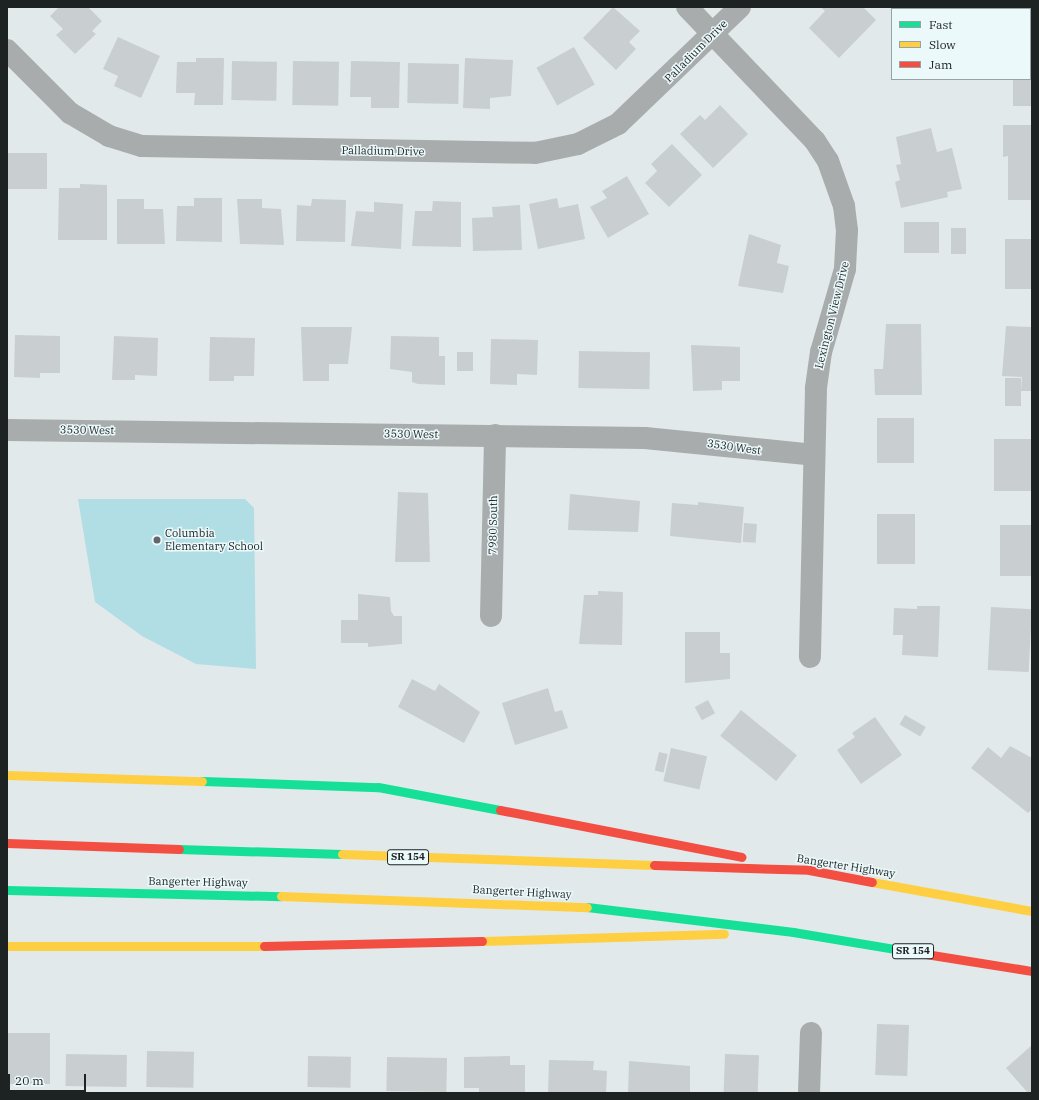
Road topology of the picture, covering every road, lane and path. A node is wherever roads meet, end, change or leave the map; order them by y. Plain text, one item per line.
1 (687, 7) edge
2 (740, 7) edge
3 (712, 34) junction
4 (7, 50) edge
5 (7, 430) edge
6 (495, 435) junction
7 (814, 455) junction
8 (491, 616) dead end
9 (810, 657) dead end
10 (7, 775) edge
11 (7, 843) edge
12 (809, 870) junction
13 (7, 890) edge
14 (1032, 910) edge
15 (793, 932) junction
16 (7, 946) edge
17 (1032, 971) edge
18 (811, 1033) dead end
19 (809, 1093) edge

1 - 3 street, Lexington View Drive
2 - 3 street, Palladium Drive
3 - 4 street, Palladium Drive
3 - 7 street, Lexington View Drive
5 - 6 street, 3530 West
6 - 7 street, 3530 West
6 - 8 street, 7980 South
7 - 9 street, Lexington View Drive
10 - 12 highway
11 - 12 highway, Bangerter Highway / SR 154
12 - 14 highway, Bangerter Highway / SR 154
13 - 15 highway, Bangerter Highway / SR 154
15 - 16 highway
15 - 17 highway, Bangerter Highway / SR 154
18 - 19 street

